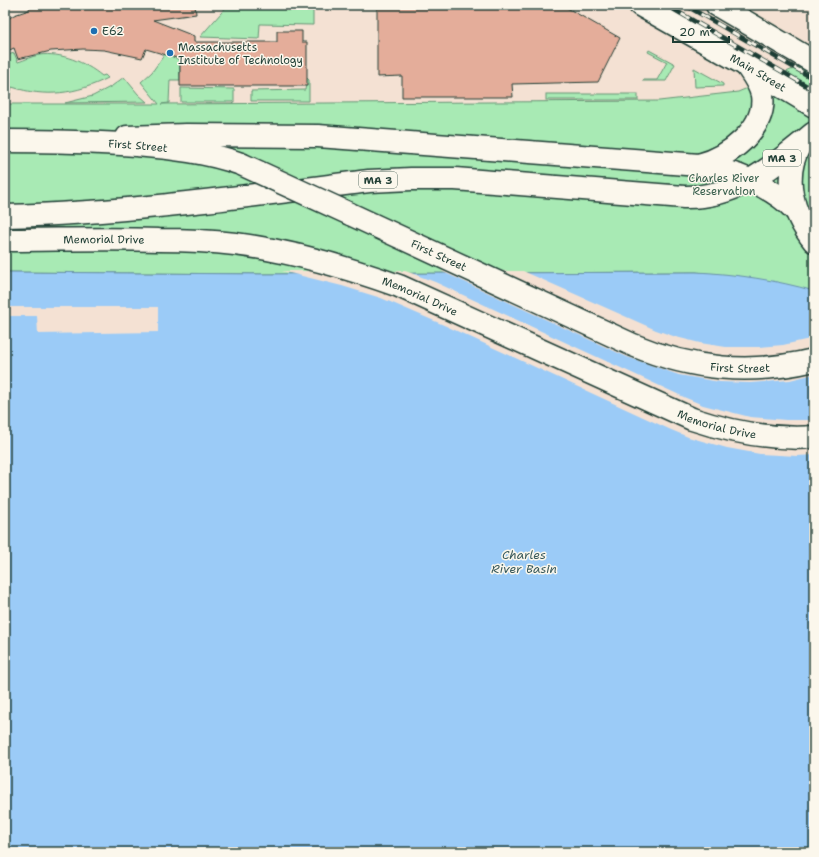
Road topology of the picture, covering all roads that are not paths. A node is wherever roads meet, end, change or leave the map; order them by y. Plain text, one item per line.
1 (640, 5) edge
2 (717, 5) edge
3 (814, 62) edge
4 (746, 65) junction
5 (814, 106) edge
6 (807, 139) edge
7 (5, 141) edge
8 (63, 141) junction
9 (699, 165) junction
10 (750, 181) junction
11 (795, 210) junction
12 (5, 216) edge
13 (5, 240) edge
14 (814, 242) edge
15 (814, 360) edge
16 (814, 437) edge

1 - 4 main road, Main Street
2 - 3 main road
4 - 5 main road, Main Street
4 - 9 main road
6 - 10 main road, MA 3
6 - 11 main road
7 - 8 main road
8 - 9 main road
8 - 15 main road, First Street, bridge
9 - 10 main road
10 - 11 main road
10 - 12 main road, MA 3
11 - 14 main road
13 - 16 main road, Memorial Drive

